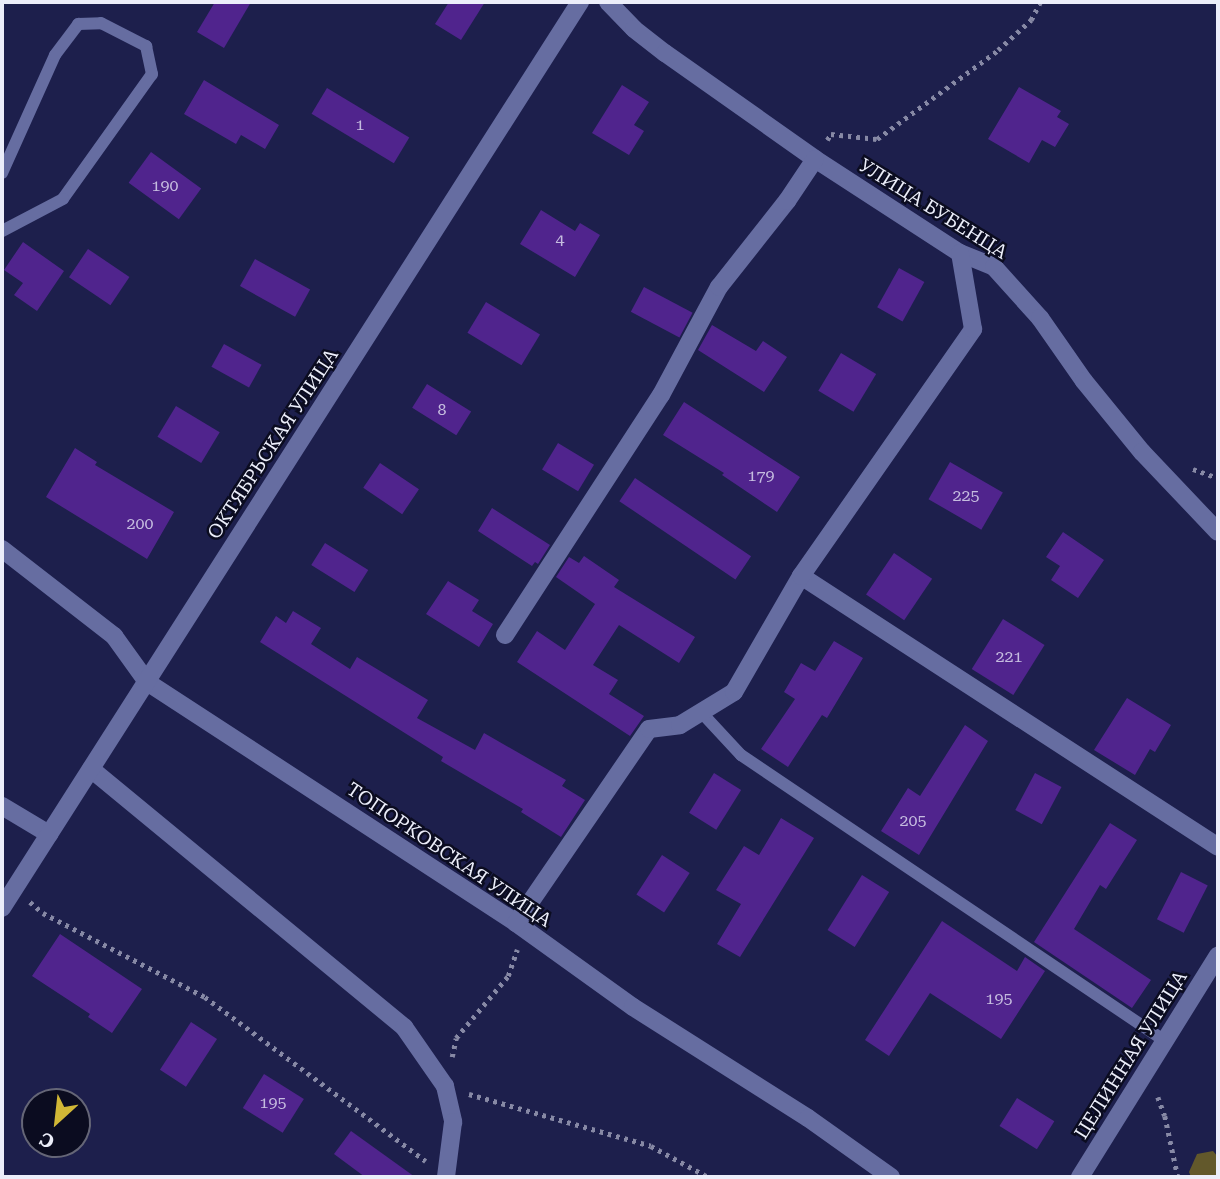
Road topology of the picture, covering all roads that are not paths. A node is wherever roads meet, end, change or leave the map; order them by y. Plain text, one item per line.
1 (580, 2) edge
2 (608, 2) edge
3 (815, 159) junction
4 (2, 173) edge
5 (2, 231) edge
6 (960, 253) junction
7 (1218, 532) edge
8 (2, 549) edge
9 (800, 576) junction
10 (505, 635) dead end
11 (147, 681) junction
12 (701, 712) junction
13 (91, 769) junction
14 (2, 806) edge
15 (49, 834) junction
16 (1218, 847) edge
17 (2, 908) edge
18 (516, 923) junction
19 (1218, 955) edge
20 (1165, 1041) junction
21 (446, 1177) edge
22 (891, 1177) edge
23 (1080, 1177) edge

1 - 11 street, ОКТЯБРЬСКАЯ УЛИЦА
2 - 3 street, УЛИЦА БУБЕНЦА
3 - 6 street, УЛИЦА БУБЕНЦА
3 - 10 street
4 - 5 lane
6 - 7 street, УЛИЦА БУБЕНЦА
6 - 9 street
8 - 11 street, ТОПОРКОВСКАЯ УЛИЦА
9 - 12 street
9 - 16 street
11 - 13 street, ОКТЯБРЬСКАЯ УЛИЦА
11 - 18 street, ТОПОРКОВСКАЯ УЛИЦА
12 - 18 street
12 - 20 lane
13 - 15 street, ОКТЯБРЬСКАЯ УЛИЦА
13 - 21 street
14 - 15 street
15 - 17 street, ОКТЯБРЬСКАЯ УЛИЦА
18 - 22 street, ТОПОРКОВСКАЯ УЛИЦА
19 - 20 street, ЦЕЛИННАЯ УЛИЦА
20 - 23 street, ЦЕЛИННАЯ УЛИЦА

